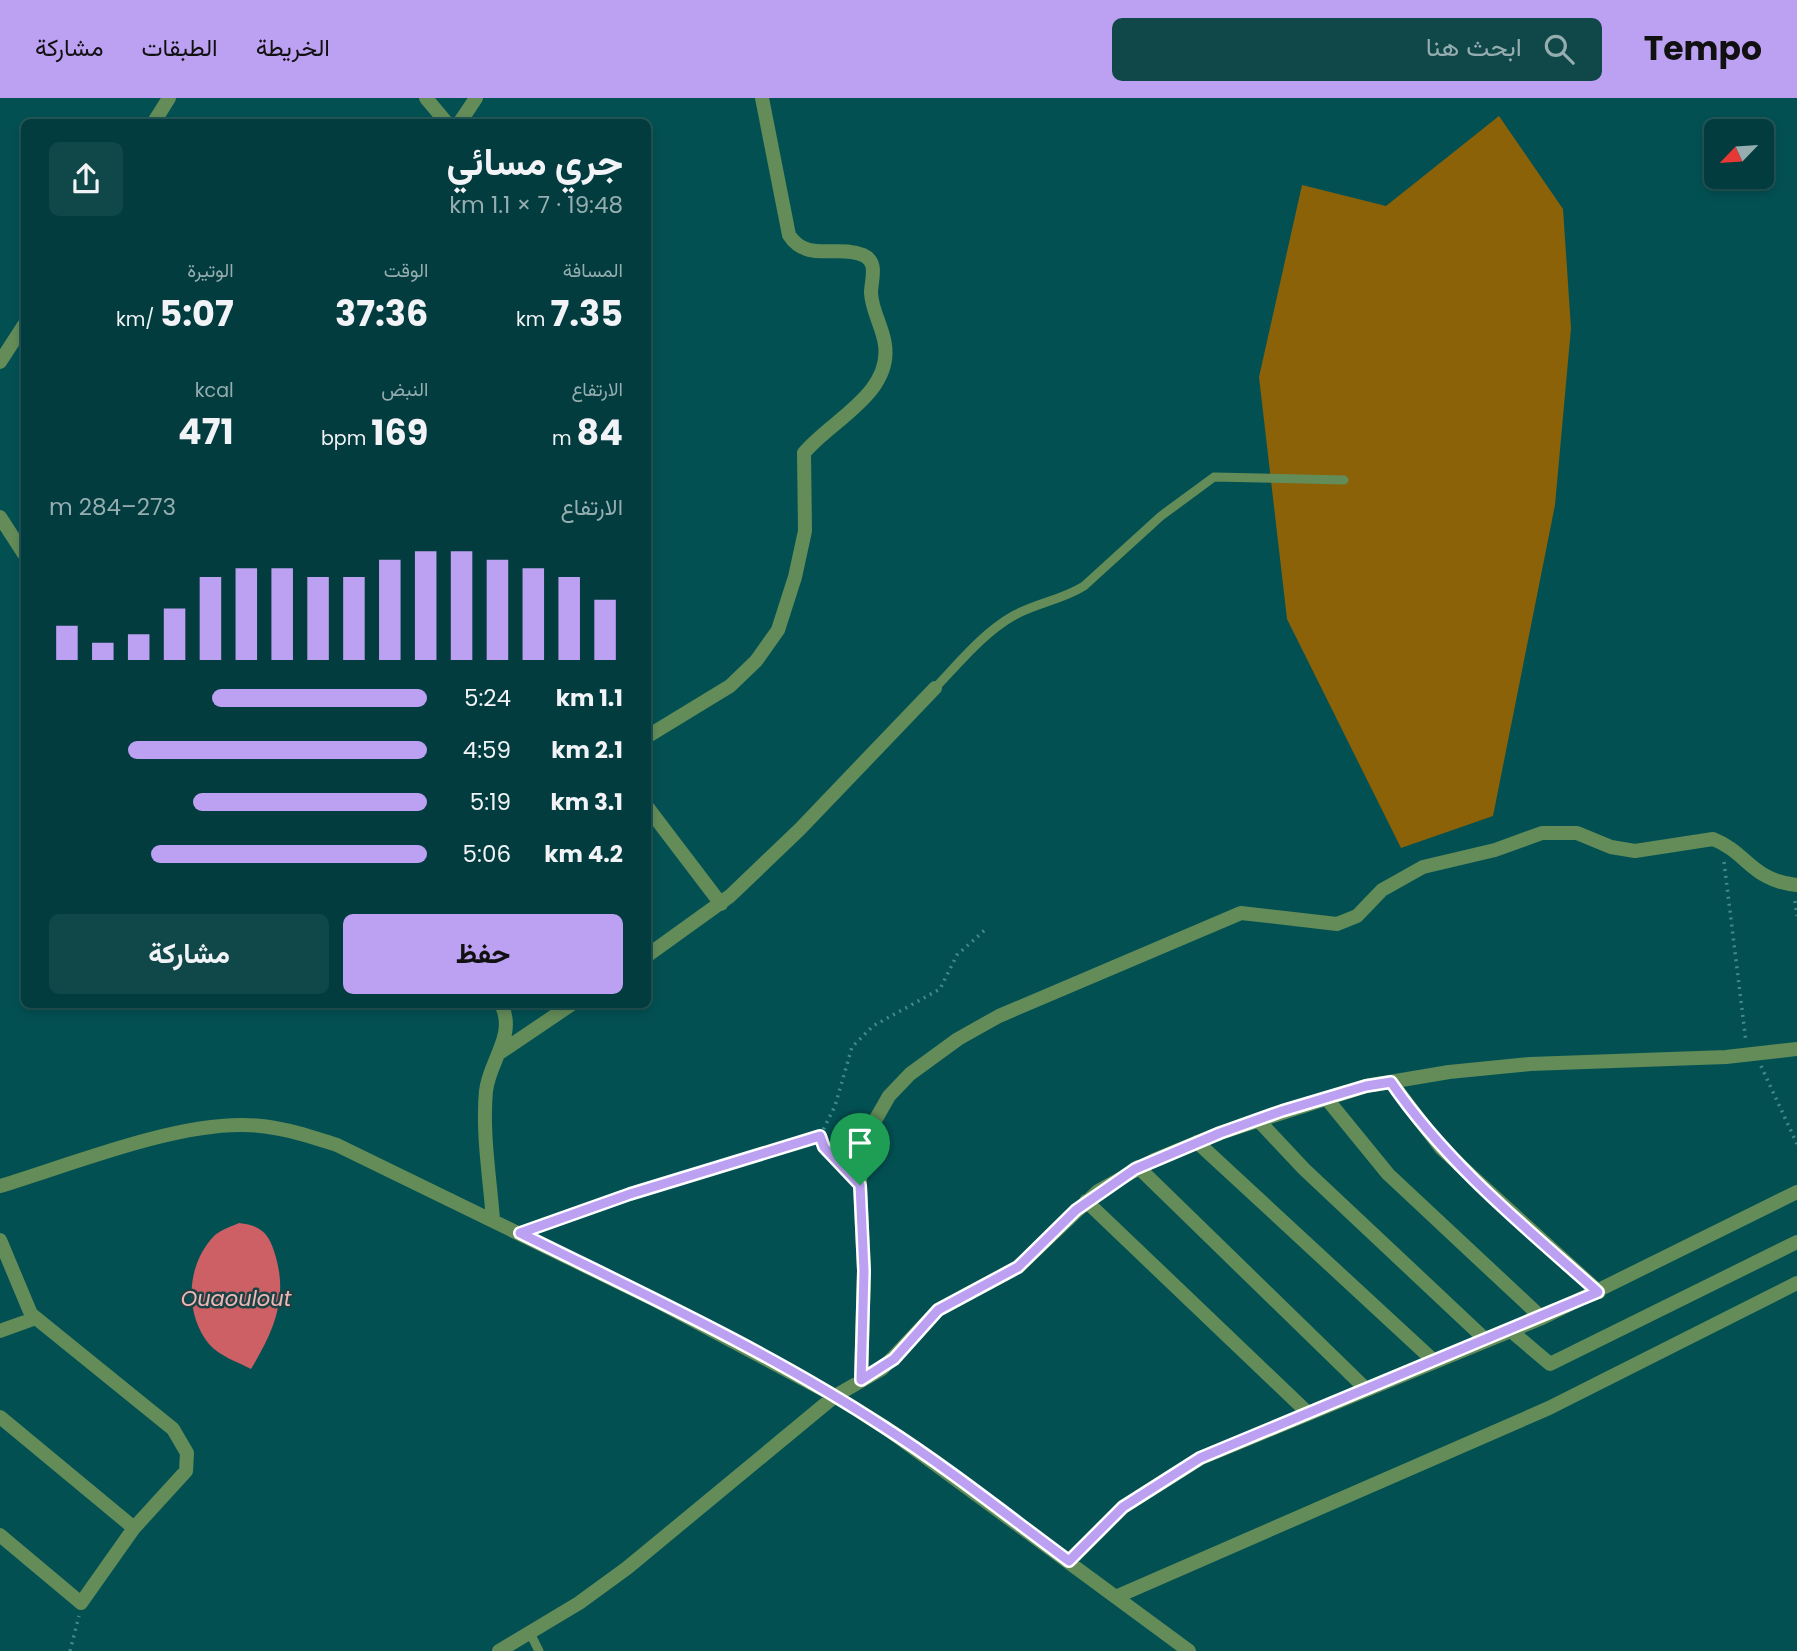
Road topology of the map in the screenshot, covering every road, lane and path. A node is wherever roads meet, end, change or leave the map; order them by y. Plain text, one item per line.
1 (169, 98) edge
2 (426, 98) edge
3 (476, 98) edge
4 (762, 98) edge
5 (156, 119) edge
6 (444, 119) edge
7 (462, 119) edge
8 (21, 330) edge
9 (0, 362) edge
10 (1344, 480) dead end
11 (0, 517) edge
12 (21, 549) edge
13 (936, 688) joint
14 (651, 734) edge
15 (651, 812) edge
16 (1721, 842) junction
17 (1797, 885) edge
18 (721, 904) junction
19 (987, 928) dead end
20 (651, 953) edge
21 (502, 1008) edge
22 (566, 1008) edge
23 (1797, 1049) edge
24 (497, 1054) junction
25 (1752, 1054) junction
26 (1391, 1082) junction
27 (1325, 1098) junction
28 (1258, 1120) junction
29 (820, 1136) junction
30 (1197, 1142) junction
31 (1797, 1144) edge
32 (1138, 1167) junction
33 (860, 1185) junction
34 (0, 1186) edge
35 (1797, 1192) edge
36 (1086, 1202) junction
37 (493, 1220) junction
38 (520, 1233) junction
39 (0, 1240) edge
40 (1797, 1242) edge
41 (1797, 1283) edge
42 (1598, 1292) junction
43 (36, 1318) junction
44 (1542, 1318) junction
45 (0, 1331) edge
46 (1511, 1331) junction
47 (1487, 1341) junction
48 (1436, 1362) junction
49 (861, 1380) junction
50 (1366, 1389) junction
51 (835, 1396) junction
52 (1307, 1412) junction
53 (0, 1417) edge
54 (134, 1528) junction
55 (0, 1535) edge
56 (1069, 1561) junction
57 (1118, 1596) junction
58 (81, 1603) junction
59 (530, 1633) junction
60 (70, 1651) edge
61 (499, 1651) edge
62 (539, 1651) edge
63 (1189, 1651) edge

1 - 5 street
2 - 6 street
3 - 7 street
4 - 14 street
8 - 9 street
10 - 13 lane
11 - 12 street
13 - 18 street
15 - 18 street
16 - 17 street
16 - 25 path
16 - 33 street
18 - 20 street
19 - 29 path
21 - 24 street
22 - 24 street
23 - 25 street
24 - 37 street
25 - 26 street
25 - 31 path
26 - 27 street
26 - 42 street
27 - 28 street
27 - 44 street
28 - 30 street
28 - 47 street
29 - 33 path
29 - 38 path
30 - 32 street
30 - 48 street
32 - 36 street
32 - 50 street
33 - 49 street
34 - 37 street
35 - 42 street
36 - 49 street
36 - 52 street
37 - 38 street
38 - 51 street
39 - 43 street
40 - 46 street
41 - 57 street
42 - 44 street
43 - 45 street
43 - 54 street
44 - 46 street
46 - 47 street
47 - 48 street
48 - 50 street
49 - 51 street
50 - 52 street
51 - 56 street
51 - 59 street
52 - 56 street
53 - 54 street
54 - 58 street
55 - 58 street
56 - 57 street
57 - 63 street
58 - 60 path
59 - 61 street
59 - 62 lane

